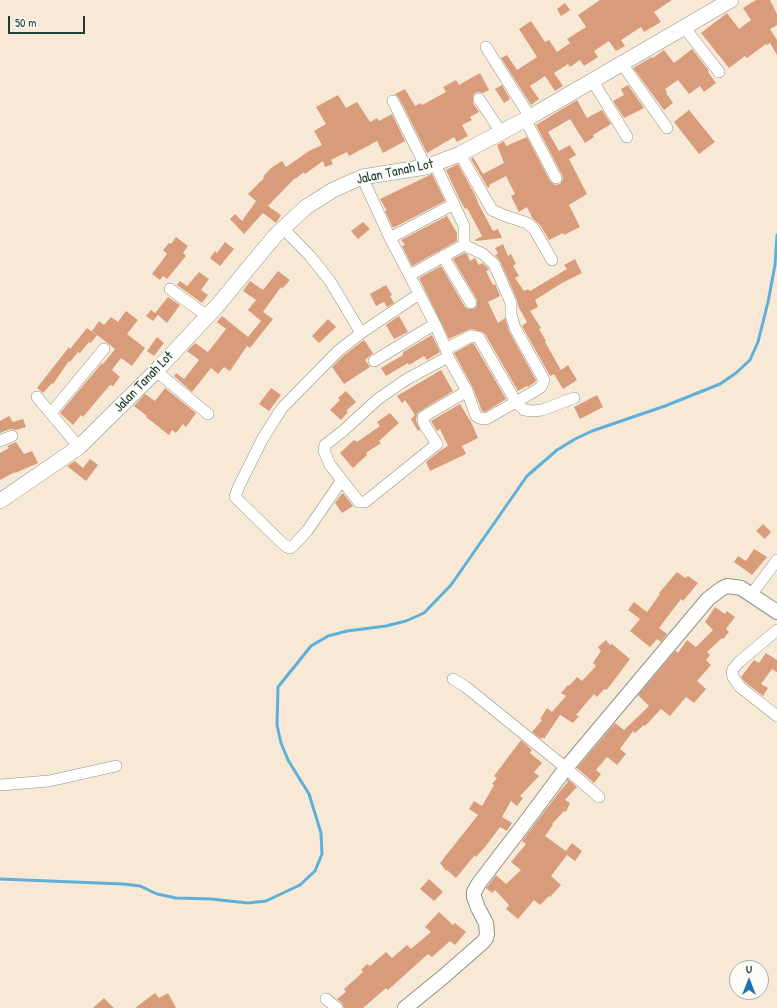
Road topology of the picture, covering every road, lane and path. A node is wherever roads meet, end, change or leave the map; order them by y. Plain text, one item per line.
1 (731, 0) edge
2 (684, 27) junction
3 (486, 47) dead end
4 (622, 64) junction
5 (719, 72) dead end
6 (592, 80) junction
7 (479, 99) dead end
8 (393, 101) dead end
9 (527, 118) junction
10 (667, 128) dead end
11 (502, 132) junction
12 (627, 137) dead end
13 (460, 154) junction
14 (430, 165) junction
15 (362, 177) junction
16 (556, 178) dead end
17 (454, 204) junction
18 (284, 228) junction
19 (390, 238) junction
20 (464, 245) junction
21 (443, 256) junction
22 (552, 260) dead end
23 (410, 275) junction
24 (170, 289) dead end
25 (419, 294) junction
26 (471, 303) dead end
27 (207, 316) junction
28 (435, 324) junction
29 (361, 333) junction
30 (104, 349) dead end
31 (447, 353) junction
32 (374, 361) dead end
33 (156, 371) junction
34 (467, 391) junction
35 (37, 397) dead end
36 (574, 398) dead end
37 (516, 402) junction
38 (51, 413) junction
39 (208, 414) dead end
40 (12, 436) dead end
41 (0, 441) edge
42 (79, 447) junction
43 (342, 480) junction
44 (0, 501) edge
45 (777, 560) edge
46 (752, 595) junction
47 (777, 612) edge
48 (777, 630) edge
49 (453, 679) dead end
50 (777, 716) edge
51 (116, 766) dead end
52 (566, 768) junction
53 (0, 785) edge
54 (599, 797) dead end
55 (326, 999) dead end
56 (337, 1008) edge
57 (405, 1008) edge

1 - 2 main road, Jalan Tanah Lot
2 - 4 main road, Jalan Tanah Lot
2 - 5 street
3 - 9 street
4 - 6 main road, Jalan Tanah Lot
4 - 10 street
6 - 9 main road, Jalan Tanah Lot
6 - 12 street
7 - 11 street
8 - 14 street
9 - 11 main road, Jalan Tanah Lot
9 - 16 street
11 - 13 main road, Jalan Tanah Lot
13 - 14 main road, Jalan Tanah Lot
13 - 22 street
14 - 15 main road, Jalan Tanah Lot
14 - 17 street
15 - 18 main road, Jalan Tanah Lot
15 - 19 street
17 - 19 street
17 - 20 street
18 - 27 main road, Jalan Tanah Lot
18 - 29 street
19 - 23 street
20 - 21 street
20 - 37 street
21 - 23 street
21 - 26 street
23 - 25 street
24 - 27 street
25 - 28 street
25 - 29 street
27 - 33 main road, Jalan Tanah Lot
28 - 31 street
28 - 32 street
29 - 43 street
30 - 38 street
31 - 34 street
31 - 37 street
31 - 43 street
33 - 39 street
33 - 42 main road, Jalan Tanah Lot
34 - 37 street
34 - 43 street
35 - 38 street
36 - 37 street
38 - 42 street
40 - 41 street
42 - 44 main road, Jalan Tanah Lot
45 - 46 street
46 - 47 street
46 - 52 street
48 - 50 street
49 - 52 street
51 - 53 street
52 - 54 street
52 - 57 street
55 - 56 street

